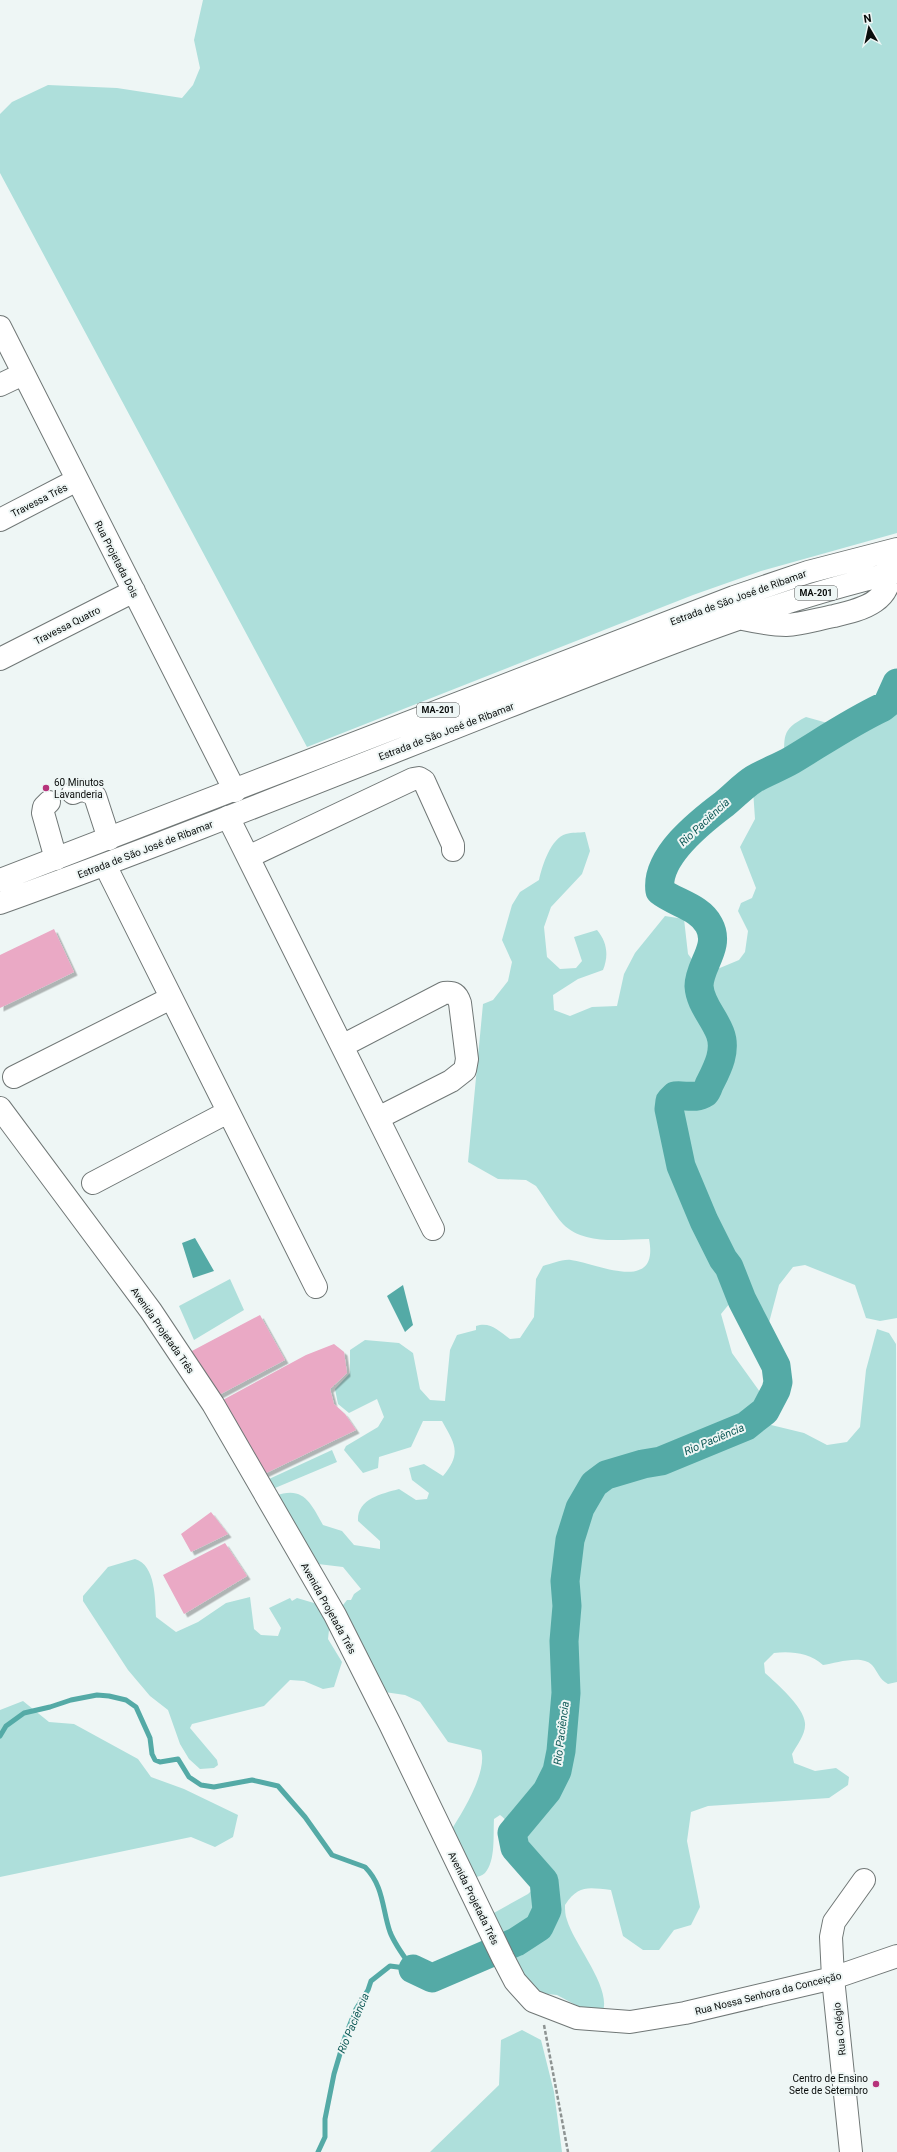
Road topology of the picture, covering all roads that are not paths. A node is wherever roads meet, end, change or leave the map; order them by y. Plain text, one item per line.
1 (0, 328) edge
2 (23, 374) junction
3 (0, 386) edge
4 (77, 480) junction
5 (0, 520) edge
6 (889, 552) edge
7 (895, 572) edge
8 (134, 591) junction
9 (0, 659) edge
10 (235, 790) junction
11 (74, 793) dead end
12 (49, 802) dead end
13 (228, 817) junction
14 (109, 838) junction
15 (453, 850) dead end
16 (248, 857) junction
17 (56, 859) junction
18 (105, 865) junction
19 (0, 880) edge
20 (0, 903) edge
21 (171, 998) junction
22 (342, 1046) junction
23 (14, 1077) dead end
24 (0, 1108) edge
25 (228, 1112) junction
26 (378, 1118) junction
27 (93, 1183) dead end
28 (432, 1229) dead end
29 (316, 1288) dead end
30 (864, 1880) dead end
31 (897, 1956) edge
32 (833, 1978) junction
33 (685, 2013) joint
34 (851, 2152) edge

1 - 2 street, Rua Projetada Dois
2 - 3 street
2 - 4 street, Rua Projetada Dois
4 - 5 street, Travessa Três
4 - 8 street, Rua Projetada Dois
6 - 7 street
6 - 10 street, Estrada de São José de Ribamar / MA-201
7 - 13 street, Estrada de São José de Ribamar / MA-201
8 - 9 street, Travessa Quatro
8 - 10 street, Rua Projetada Dois
10 - 14 street, Estrada de São José de Ribamar / MA-201
11 - 14 street
12 - 17 street
13 - 16 street
13 - 18 street, Estrada de São José de Ribamar / MA-201
14 - 17 street, Estrada de São José de Ribamar / MA-201
15 - 16 street
16 - 22 street
17 - 19 street, Estrada de São José de Ribamar / MA-201
18 - 20 street, Estrada de São José de Ribamar / MA-201
18 - 21 street
21 - 23 street
21 - 25 street
22 - 26 street
22 - 26 street
24 - 33 street, Avenida Projetada Três
25 - 27 street
25 - 29 street
26 - 28 street
30 - 32 street, Rua Colégio
31 - 32 street, Rua Nossa Senhora da Conceição
32 - 33 street, Rua Nossa Senhora da Conceição
32 - 34 street, Rua Colégio

